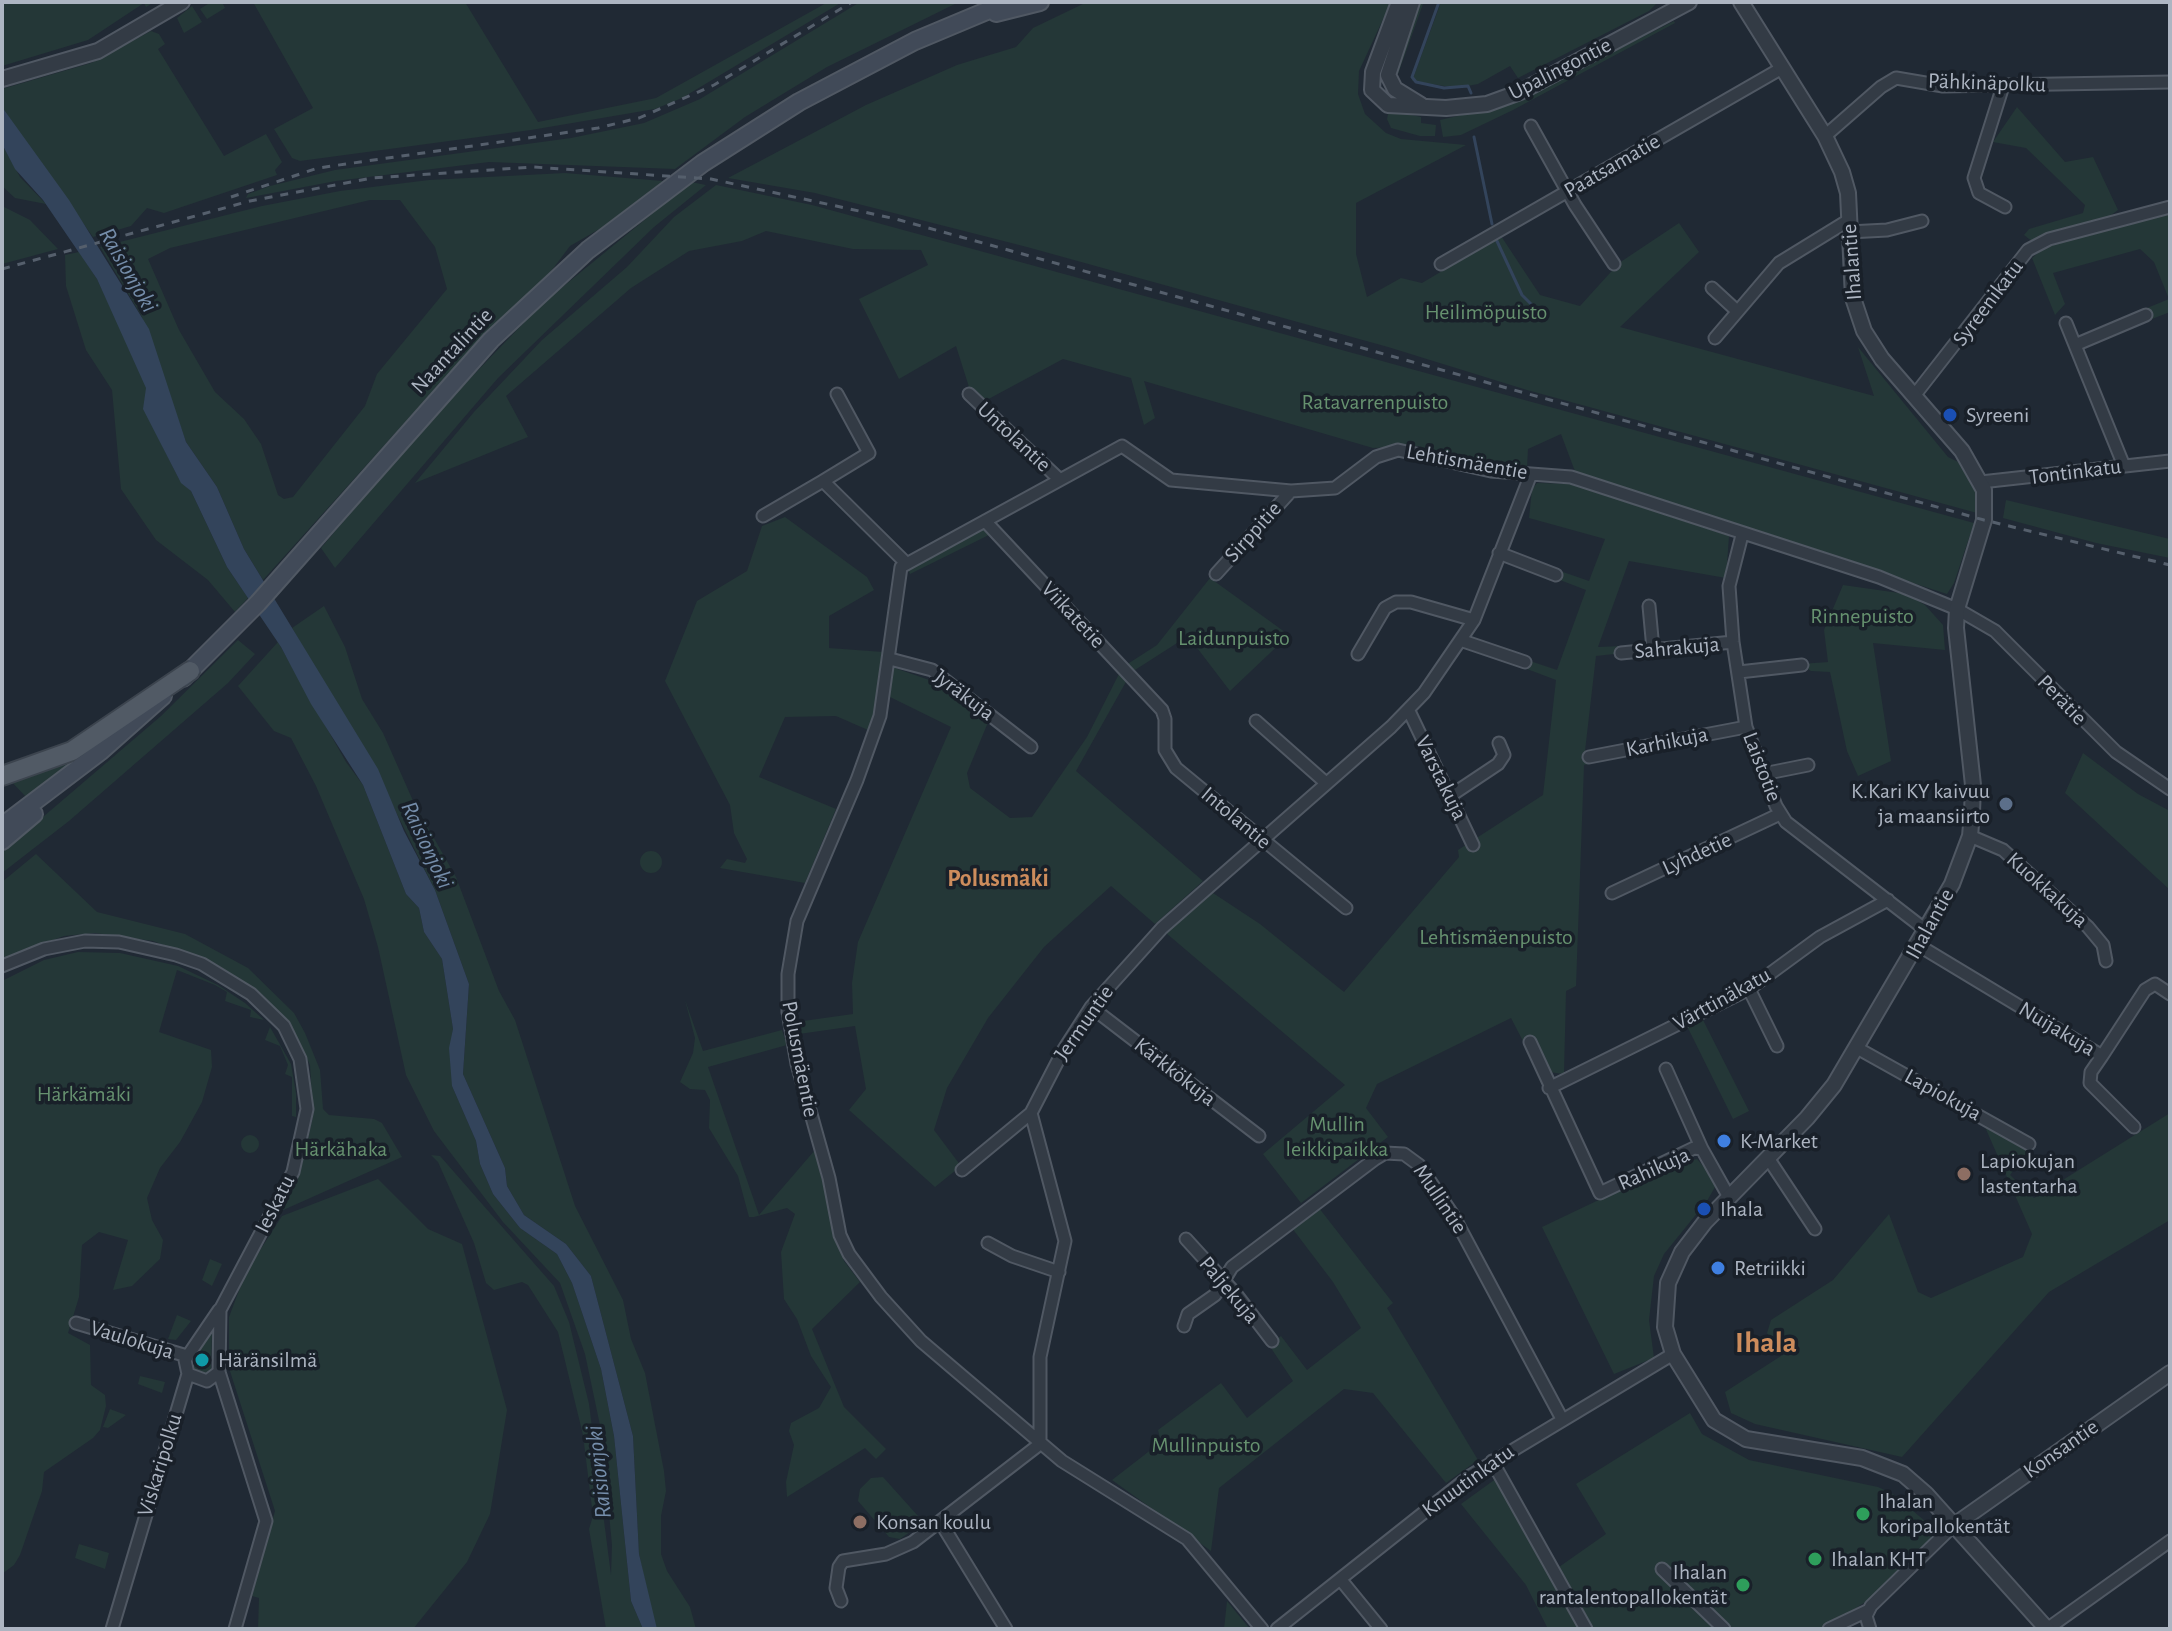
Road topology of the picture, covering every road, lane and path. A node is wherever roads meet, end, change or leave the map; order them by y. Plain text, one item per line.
1 (182, 2) edge
2 (1008, 2) edge
3 (1040, 2) edge
4 (1399, 2) edge
5 (1412, 2) edge
6 (1689, 2) edge
7 (1741, 2) edge
8 (964, 21) junction
9 (1782, 68) junction
10 (1381, 71) junction
11 (5, 79) edge
12 (2170, 82) edge
13 (2003, 86) junction
14 (1531, 126) dead end
15 (1825, 136) junction
16 (1568, 191) junction
17 (2005, 207) dead end
18 (2170, 207) edge
19 (1922, 221) dead end
20 (1849, 226) junction
21 (1441, 264) dead end
22 (1614, 264) dead end
23 (1712, 288) dead end
24 (1737, 311) junction
25 (2146, 315) dead end
26 (2066, 323) dead end
27 (1715, 338) dead end
28 (2075, 345) junction
29 (837, 394) dead end
30 (969, 394) dead end
31 (1914, 396) junction
32 (2170, 461) edge
33 (2124, 466) junction
34 (1531, 474) junction
35 (1059, 479) junction
36 (823, 481) junction
37 (1981, 482) junction
38 (1291, 491) junction
39 (763, 516) dead end
40 (985, 521) junction
41 (1742, 535) junction
42 (1499, 553) junction
43 (906, 563) junction
44 (1216, 574) dead end
45 (1556, 575) dead end
46 (1649, 606) dead end
47 (1957, 609) junction
48 (1474, 620) junction
49 (1463, 641) junction
50 (1733, 642) junction
51 (1653, 649) junction
52 (1621, 653) dead end
53 (1358, 654) dead end
54 (890, 659) junction
55 (1525, 662) dead end
56 (1802, 665) dead end
57 (190, 671) junction
58 (1739, 672) junction
59 (1162, 710) joint
60 (1409, 711) junction
61 (1256, 721) dead end
62 (1746, 727) junction
63 (1499, 743) dead end
64 (1031, 747) dead end
65 (101, 751) junction
66 (1589, 757) dead end
67 (1808, 765) dead end
68 (1763, 774) junction
69 (2, 776) edge
70 (1326, 783) junction
71 (2170, 789) edge
72 (1450, 796) junction
73 (1780, 814) junction
74 (2, 826) edge
75 (1970, 836) junction
76 (1262, 840) junction
77 (2, 841) edge
78 (1473, 845) dead end
79 (1612, 893) dead end
80 (1888, 900) junction
81 (1346, 908) dead end
82 (1927, 931) junction
83 (1918, 945) junction
84 (2106, 961) dead end
85 (2, 966) edge
86 (1749, 989) junction
87 (2170, 994) edge
88 (1091, 1007) junction
89 (1530, 1042) dead end
90 (1777, 1046) dead end
91 (1857, 1048) junction
92 (2102, 1056) junction
93 (1666, 1069) dead end
94 (1549, 1088) junction
95 (1031, 1113) junction
96 (2134, 1127) dead end
97 (1259, 1136) dead end
98 (2029, 1144) dead end
99 (1702, 1149) junction
100 (1768, 1158) junction
101 (962, 1170) dead end
102 (1729, 1197) junction
103 (1815, 1229) dead end
104 (1186, 1239) dead end
105 (988, 1243) dead end
106 (1059, 1272) junction
107 (1223, 1281) junction
108 (220, 1310) junction
109 (76, 1323) dead end
110 (1184, 1326) dead end
111 (1272, 1341) dead end
112 (1673, 1354) junction
113 (187, 1356) junction
114 (219, 1372) junction
115 (2170, 1373) edge
116 (188, 1374) junction
117 (1562, 1419) junction
118 (1040, 1444) junction
119 (1492, 1461) junction
120 (941, 1523) junction
121 (1953, 1526) junction
122 (2170, 1541) edge
123 (1662, 1569) dead end
124 (1341, 1580) junction
125 (841, 1601) dead end
126 (1867, 1611) junction
127 (112, 1629) edge
128 (235, 1629) edge
129 (1006, 1629) edge
130 (1262, 1629) edge
131 (1277, 1629) edge
132 (1381, 1629) edge
133 (1586, 1629) edge
134 (1724, 1629) edge
135 (1829, 1629) edge
136 (1870, 1629) edge
137 (2047, 1629) edge

1 - 11 street
2 - 8 main road, Naantalintie
3 - 8 main road
4 - 10 street
5 - 10 street
6 - 10 street, Upalingontie
7 - 9 street, Ihalantie
8 - 57 main road, Naantalintie
9 - 15 street, Ihalantie
9 - 16 street, Paatsamatie
12 - 13 street, Pähkinäpolku
13 - 15 street, Pähkinäpolku
13 - 17 street
14 - 16 street
15 - 20 street, Ihalantie
16 - 21 street, Paatsamatie
16 - 22 street
18 - 31 street, Syreenikatu
19 - 20 street
20 - 24 street
20 - 31 street, Ihalantie
23 - 24 street
24 - 27 street
25 - 28 street
26 - 28 street
28 - 33 street
29 - 36 street
30 - 35 street, Untolantie
31 - 37 street, Ihalantie
32 - 33 street, Tontinkatu
33 - 37 street, Tontinkatu
34 - 38 street, Lehtismäentie
34 - 41 street, Lehtismäentie
34 - 42 street, Jermuntie
35 - 38 street, Lehtismäentie
35 - 40 street
36 - 39 street
36 - 43 street
37 - 47 street, Ihalantie
38 - 44 street, Sirppitie
40 - 43 street
40 - 59 street, Viikatetie
41 - 47 street, Lehtismäentie
41 - 50 street, Laistotie
42 - 45 street
42 - 48 street, Jermuntie
43 - 54 street, Polusmäentie
46 - 51 street
47 - 71 street, Perätie
47 - 75 street, Ihalantie
48 - 49 street, Jermuntie
48 - 53 street
49 - 55 street
49 - 60 street, Jermuntie
50 - 51 street, Sahrakuja
50 - 58 street, Laistotie
51 - 52 street, Sahrakuja
54 - 64 street, Jyräkuja
54 - 118 street, Polusmäentie
56 - 58 street
57 - 65 main road, Naantalintie
57 - 69 main road
58 - 62 street, Laistotie
59 - 76 street, Intolantie
60 - 70 street, Jermuntie
60 - 72 street, Varstakuja
61 - 70 street
62 - 66 street, Karhikuja
62 - 68 street, Laistotie
63 - 72 street
65 - 74 main road, Naantalintie
65 - 77 main road
67 - 68 street
68 - 73 street, Laistotie
70 - 76 street, Jermuntie
72 - 78 street, Varstakuja
73 - 79 street, Lyhdetie
73 - 80 street, Laistotie
75 - 82 street, Ihalantie
75 - 84 street, Kuokkakuja
76 - 81 street, Intolantie
76 - 88 street, Jermuntie
80 - 82 street, Laistotie
80 - 86 street, Värttinäkatu
82 - 83 street, Ihalantie
83 - 91 street, Ihalantie
83 - 92 street, Nuijakuja
85 - 108 street, Ieskatu
86 - 90 street
86 - 94 street, Värttinäkatu
87 - 92 street, Nuijakuja
88 - 95 street, Jermuntie
88 - 97 street, Kärkkökuja
89 - 94 street
91 - 98 street, Lapiokuja
91 - 100 street, Ihalantie
92 - 96 street
93 - 99 street
94 - 99 street, Rahikuja
95 - 101 street
95 - 106 street
99 - 102 street, Rahikuja
100 - 102 street, Ihalantie
100 - 103 street
102 - 112 street, Ihalantie
104 - 107 street, Paljekuja
105 - 106 street
106 - 118 street
107 - 110 street, Mullintie
107 - 111 street, Paljekuja
107 - 117 street, Mullintie
108 - 113 street
108 - 114 street, Ieskatu
109 - 113 street, Vaulokuja
112 - 117 street, Knuutinkatu
112 - 121 street, Ihalantie
113 - 116 street, Viskaripolku
114 - 116 street
114 - 128 street, Ieskatu
115 - 121 street, Konsantie
116 - 127 street, Viskaripolku
117 - 119 street, Knuutinkatu
118 - 120 street
118 - 130 street, Polusmäentie
119 - 124 street, Knuutinkatu
119 - 133 street
120 - 125 street
120 - 129 street
121 - 126 street
121 - 137 street, Ihalantie
122 - 137 street
123 - 134 street
124 - 131 street, Knuutinkatu
124 - 132 street
126 - 135 street
126 - 136 street

